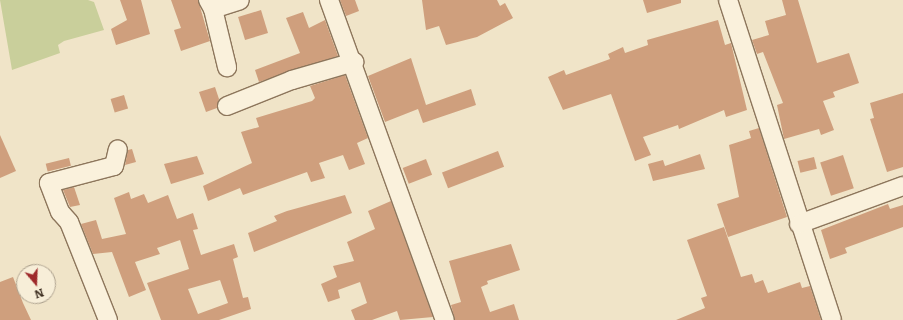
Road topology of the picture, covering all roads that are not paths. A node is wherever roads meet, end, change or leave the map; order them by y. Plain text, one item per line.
1 (240, 0) edge
2 (329, 0) edge
3 (728, 0) edge
4 (210, 5) edge
5 (354, 62) junction
6 (227, 67) dead end
7 (227, 106) dead end
8 (118, 149) dead end
9 (903, 186) edge
10 (799, 224) junction
11 (108, 320) edge
12 (445, 320) edge
13 (832, 320) edge

1 - 4 street
2 - 5 street
3 - 10 street
4 - 6 street
5 - 7 street
5 - 12 street
8 - 11 street
9 - 10 street
10 - 13 street

